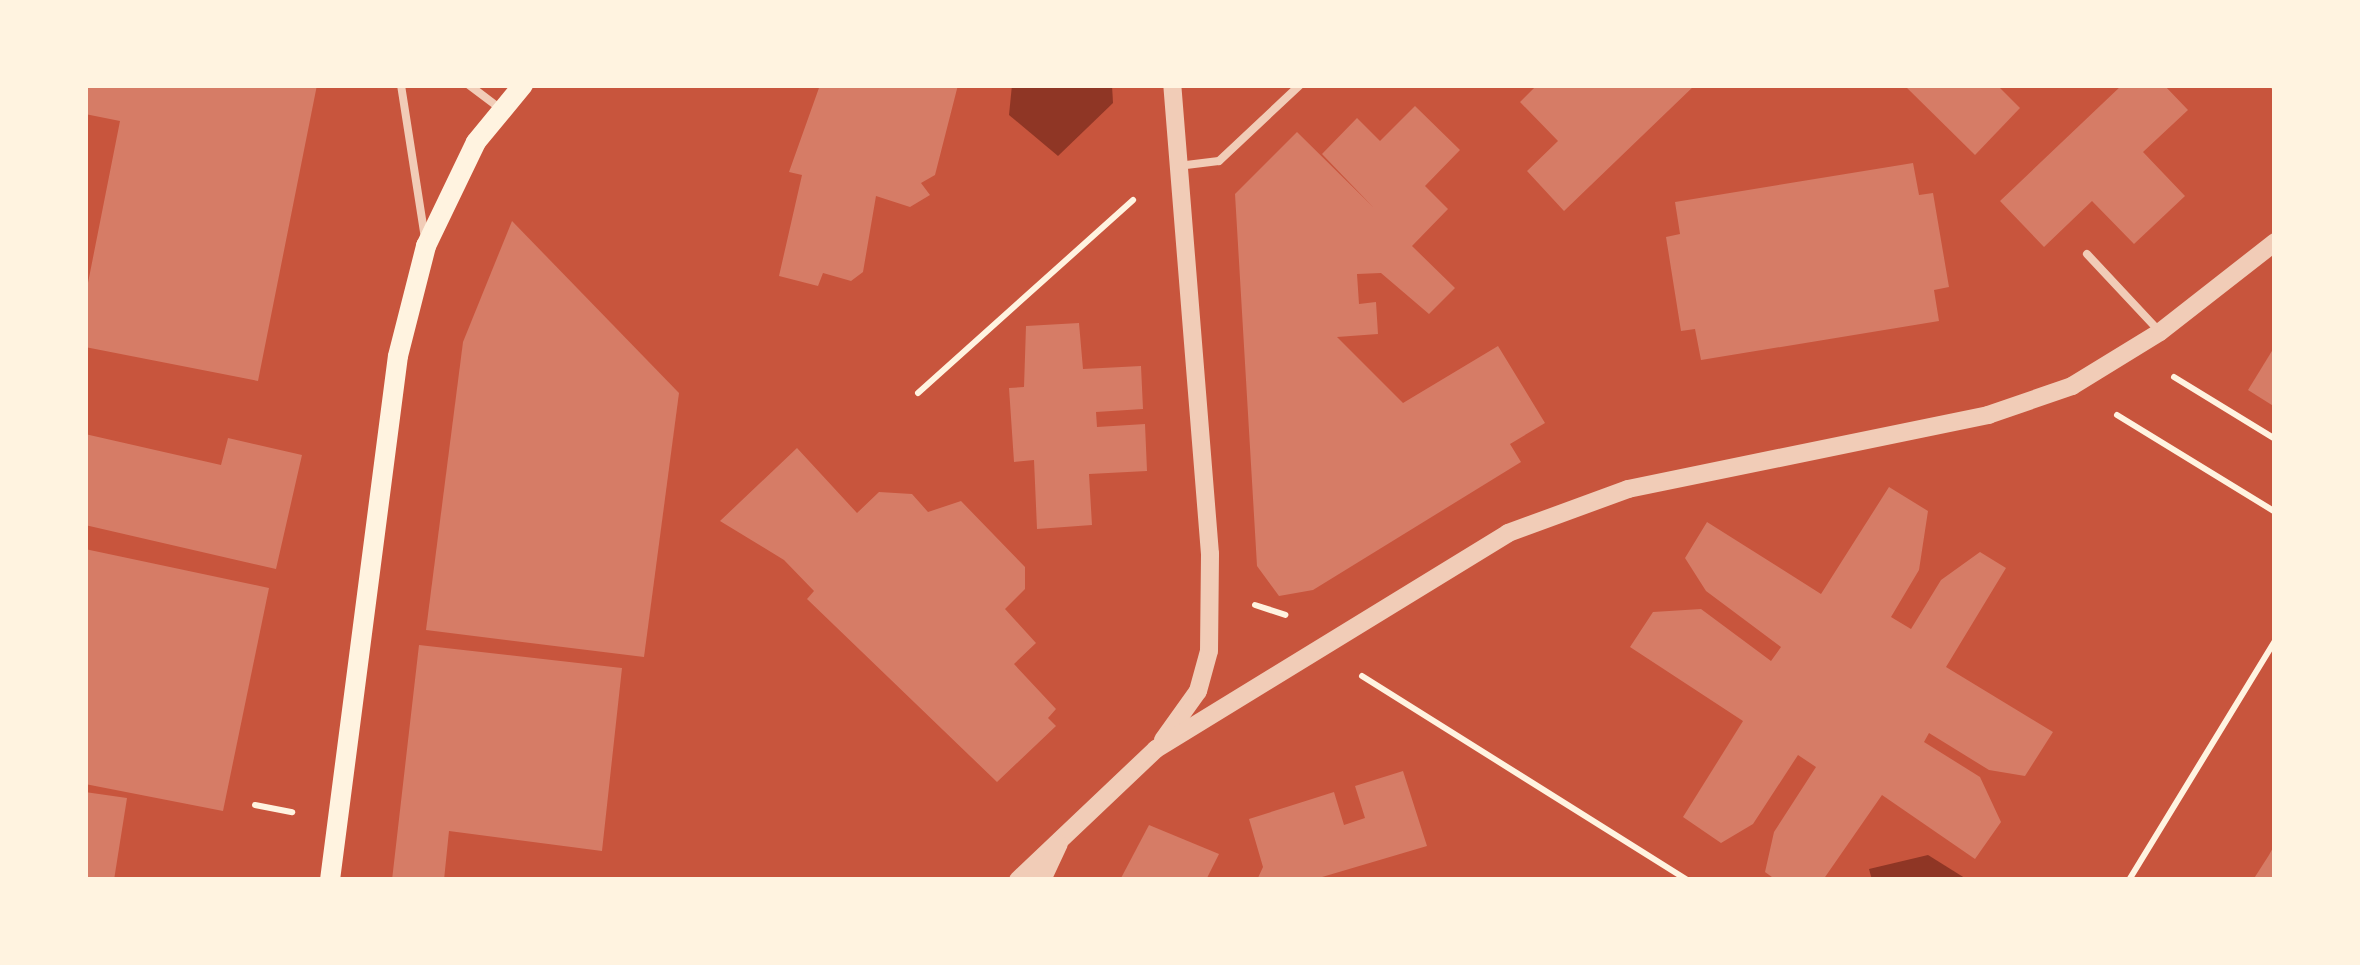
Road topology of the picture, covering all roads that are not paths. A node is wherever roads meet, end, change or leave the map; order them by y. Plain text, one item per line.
1 (400, 85) edge
2 (469, 85) edge
3 (523, 85) edge
4 (1172, 85) edge
5 (1300, 85) edge
6 (501, 109) junction
7 (1178, 166) junction
8 (2275, 242) edge
9 (426, 246) junction
10 (2087, 254) dead end
11 (2160, 332) junction
12 (1156, 749) junction
13 (1067, 829) junction
14 (330, 880) edge
15 (1018, 880) edge
16 (1042, 880) edge

1 - 9 lane
2 - 6 lane
3 - 6 main road
4 - 7 street
5 - 7 lane
6 - 9 main road
7 - 12 street
8 - 11 street
9 - 14 main road
10 - 11 lane
11 - 12 street
12 - 13 street
13 - 15 street
13 - 16 street

